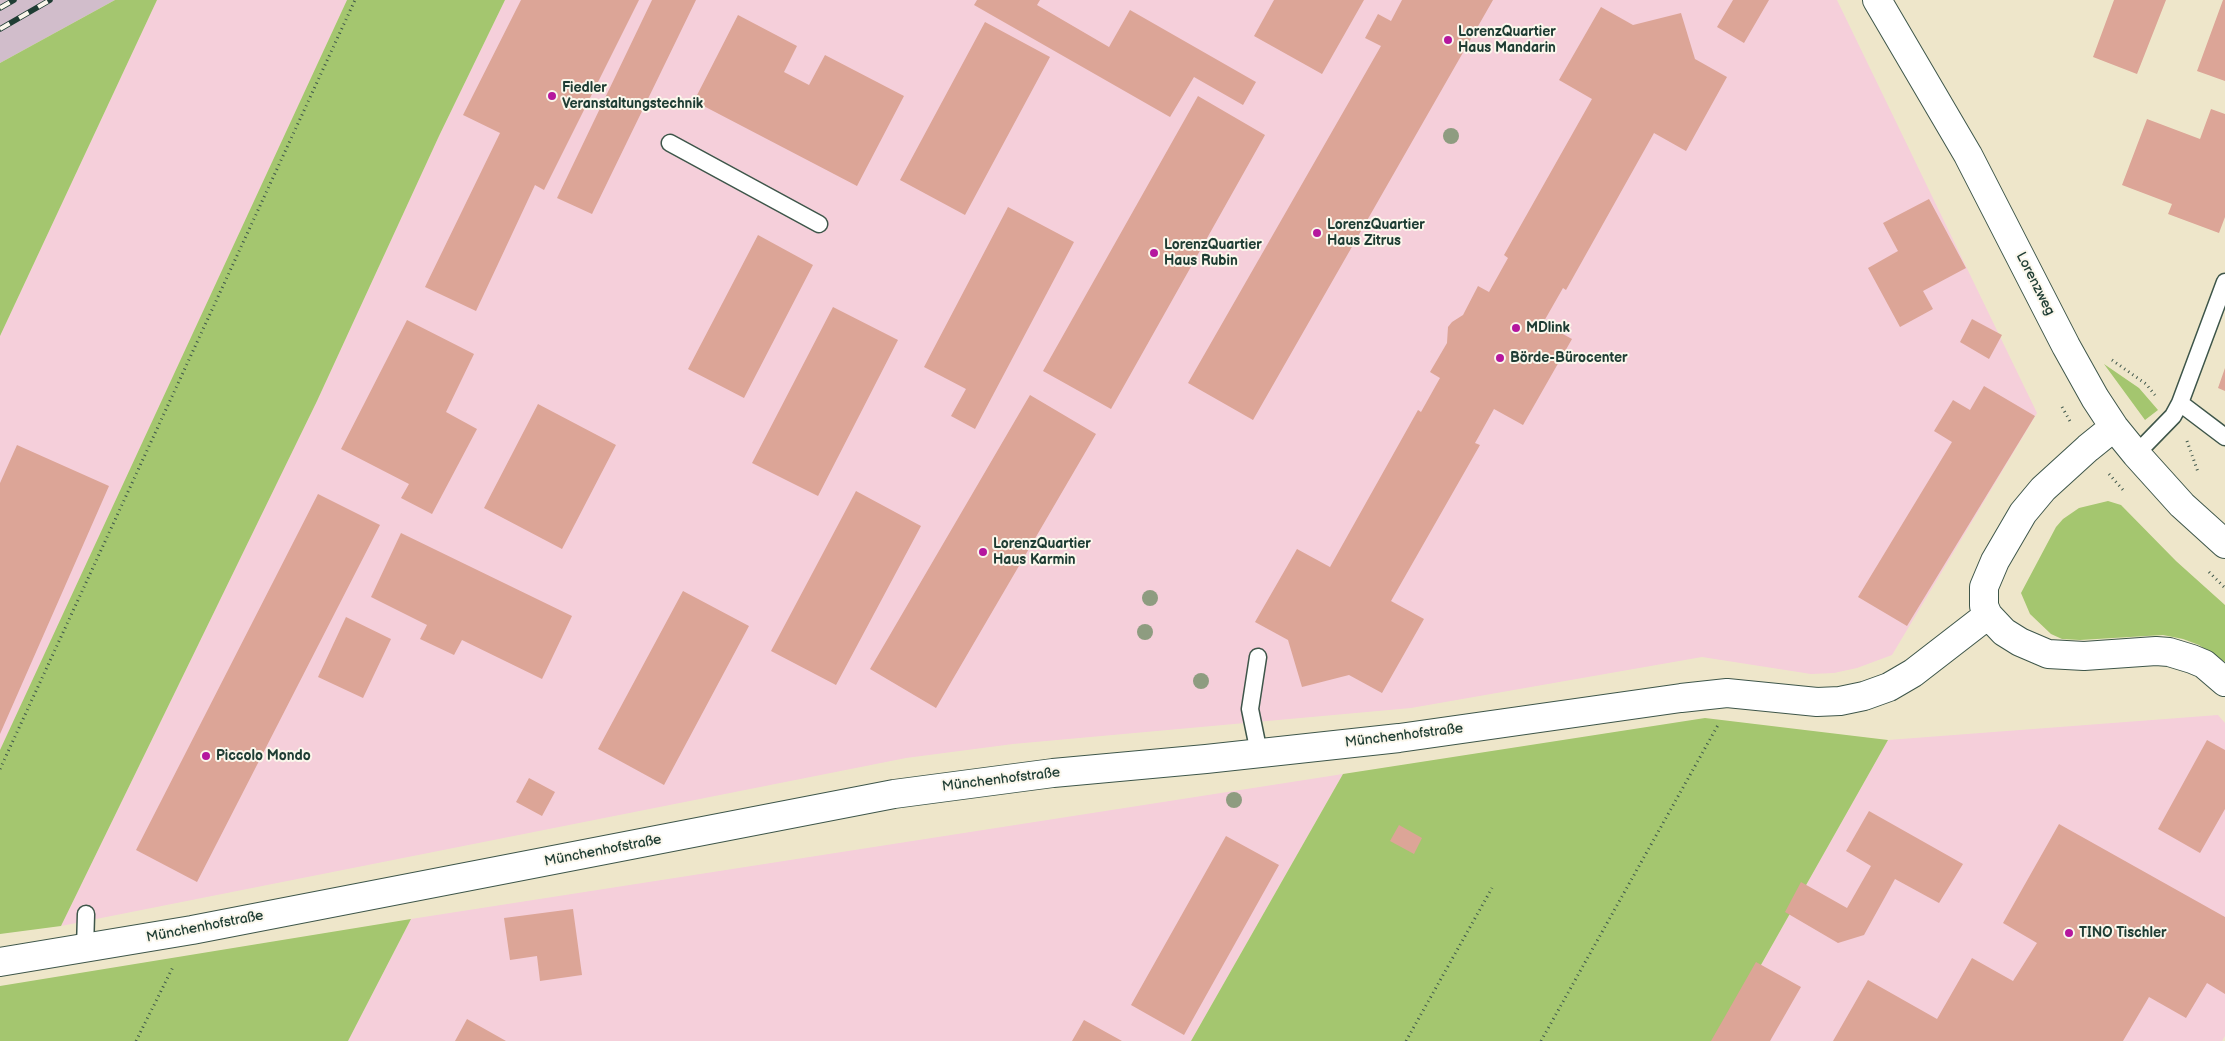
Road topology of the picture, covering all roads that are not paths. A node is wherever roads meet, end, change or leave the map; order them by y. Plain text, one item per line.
1 (1877, 0) edge
2 (670, 143) dead end
3 (819, 224) dead end
4 (2225, 282) edge
5 (2180, 402) junction
6 (2114, 427) junction
7 (2225, 437) edge
8 (2136, 454) junction
9 (2225, 544) edge
10 (1988, 615) junction
11 (1258, 657) dead end
12 (2225, 682) edge
13 (1259, 753) junction
14 (86, 914) dead end
15 (85, 949) junction
16 (0, 962) edge

1 - 6 street, Lorenzweg
2 - 3 lane
4 - 5 lane
5 - 7 lane
5 - 8 lane
6 - 8 street, Lorenzweg
6 - 10 street
8 - 9 street, Lorenzweg
10 - 12 street
10 - 13 street, Münchenhofstraße
11 - 13 lane
13 - 15 street, Münchenhofstraße
14 - 15 lane
15 - 16 street, Münchenhofstraße

